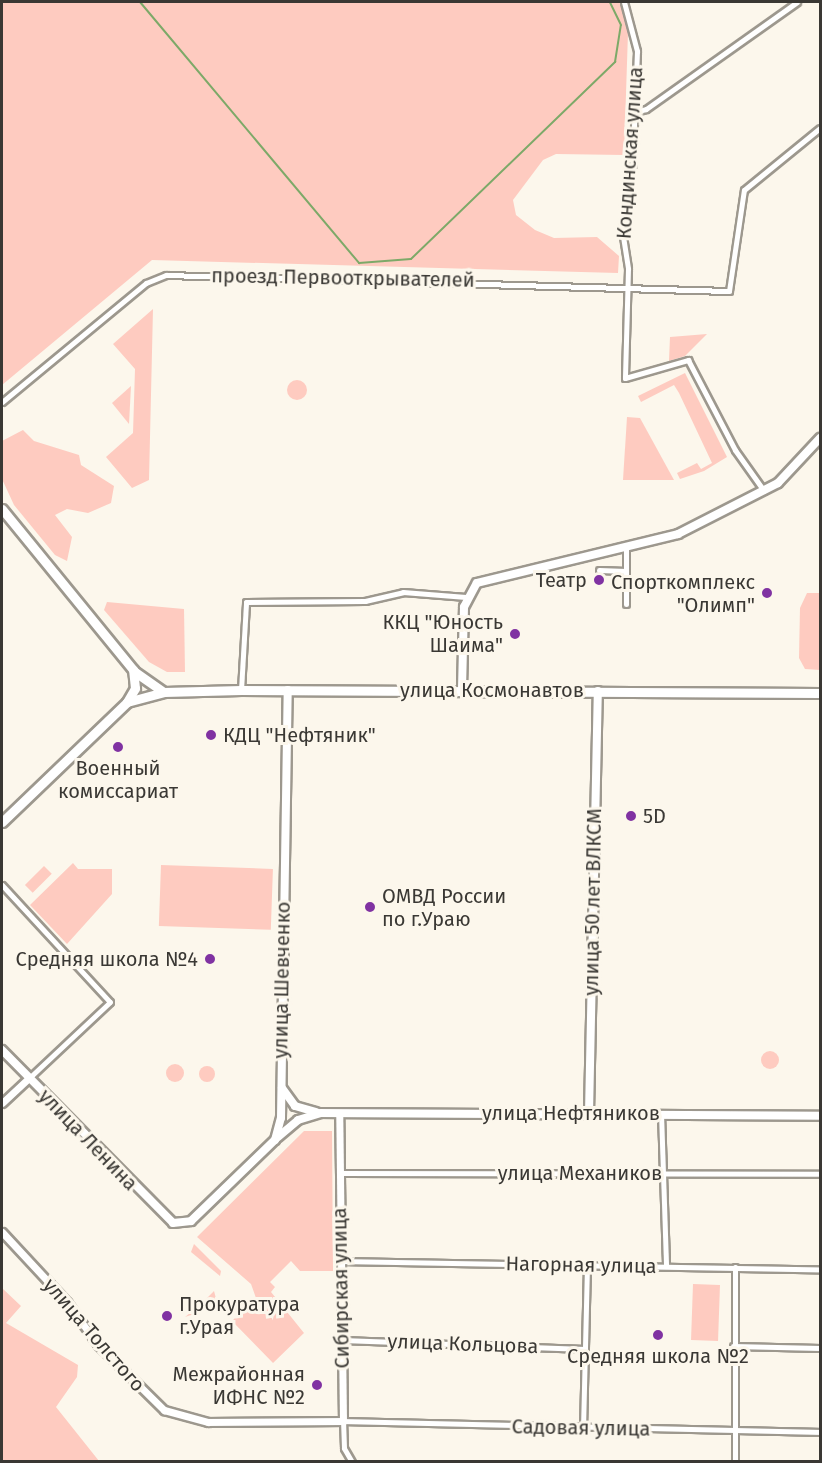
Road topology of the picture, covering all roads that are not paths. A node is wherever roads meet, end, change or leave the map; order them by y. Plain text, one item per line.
1 (624, 2) edge
2 (797, 2) edge
3 (635, 112) junction
4 (820, 128) edge
5 (628, 286) junction
6 (2, 402) edge
7 (820, 438) edge
8 (764, 491) junction
9 (2, 509) edge
10 (626, 549) junction
11 (599, 570) dead end
12 (626, 571) junction
13 (466, 597) junction
14 (626, 604) dead end
15 (132, 668) junction
16 (462, 689) junction
17 (241, 690) junction
18 (288, 690) junction
19 (598, 691) junction
20 (164, 692) junction
21 (820, 693) edge
22 (127, 702) junction
23 (2, 822) edge
24 (2, 885) edge
25 (2, 1050) edge
26 (29, 1078) junction
27 (281, 1086) junction
28 (2, 1103) edge
29 (321, 1113) junction
30 (339, 1113) junction
31 (589, 1113) junction
32 (662, 1113) junction
33 (820, 1116) edge
34 (275, 1140) junction
35 (340, 1173) junction
36 (662, 1173) junction
37 (820, 1174) edge
38 (2, 1232) edge
39 (341, 1261) junction
40 (587, 1265) junction
41 (666, 1266) junction
42 (735, 1267) junction
43 (820, 1269) edge
44 (342, 1340) junction
45 (733, 1346) junction
46 (820, 1348) edge
47 (585, 1349) junction
48 (342, 1421) junction
49 (583, 1429) junction
50 (732, 1430) junction
51 (820, 1432) edge
52 (352, 1461) edge
53 (735, 1461) edge

1 - 3 street, Кондинская улица
2 - 3 street
3 - 5 street, Кондинская улица
4 - 5 street, проезд Первооткрывателей
5 - 6 street, проезд Первооткрывателей
5 - 8 street, Кондинская улица
7 - 8 main road
8 - 10 main road
9 - 15 main road
10 - 12 street
10 - 13 main road
11 - 12 street
12 - 14 street
13 - 16 main road
13 - 17 street
15 - 20 main road
15 - 22 main road
16 - 18 main road, улица Космонавтов
16 - 19 main road, улица Космонавтов
17 - 18 main road, улица Космонавтов
17 - 20 main road, улица Космонавтов
18 - 27 main road, улица Шевченко
19 - 21 main road, улица Космонавтов
19 - 31 main road, улица 50 лет ВЛКСМ
20 - 22 main road, улица Космонавтов
22 - 23 main road
24 - 26 street
25 - 26 main road, улица Ленина
26 - 28 street
26 - 34 main road, улица Ленина
27 - 29 main road, улица Нефтяников
27 - 34 main road, улица Шевченко
29 - 30 main road, улица Нефтяников
29 - 34 main road, улица Нефтяников
30 - 31 main road, улица Нефтяников
30 - 35 street, Сибирская улица
31 - 32 main road, улица Нефтяников
32 - 33 main road, улица Нефтяников
32 - 36 street
35 - 36 street, улица Механиков
35 - 39 street, Сибирская улица
36 - 37 street, улица Механиков
36 - 41 street
38 - 48 street, улица Толстого
39 - 40 street, Нагорная улица
39 - 44 street, Сибирская улица
40 - 41 street, Нагорная улица
40 - 47 street
41 - 42 street, Нагорная улица
42 - 43 street, Нагорная улица
42 - 45 street
44 - 47 street, улица Кольцова
44 - 48 street, Сибирская улица
45 - 46 street
45 - 50 street
47 - 49 street
48 - 49 street, Садовая улица
48 - 52 street, Сибирская улица
49 - 50 street, Садовая улица
50 - 51 street, Садовая улица
50 - 53 street

